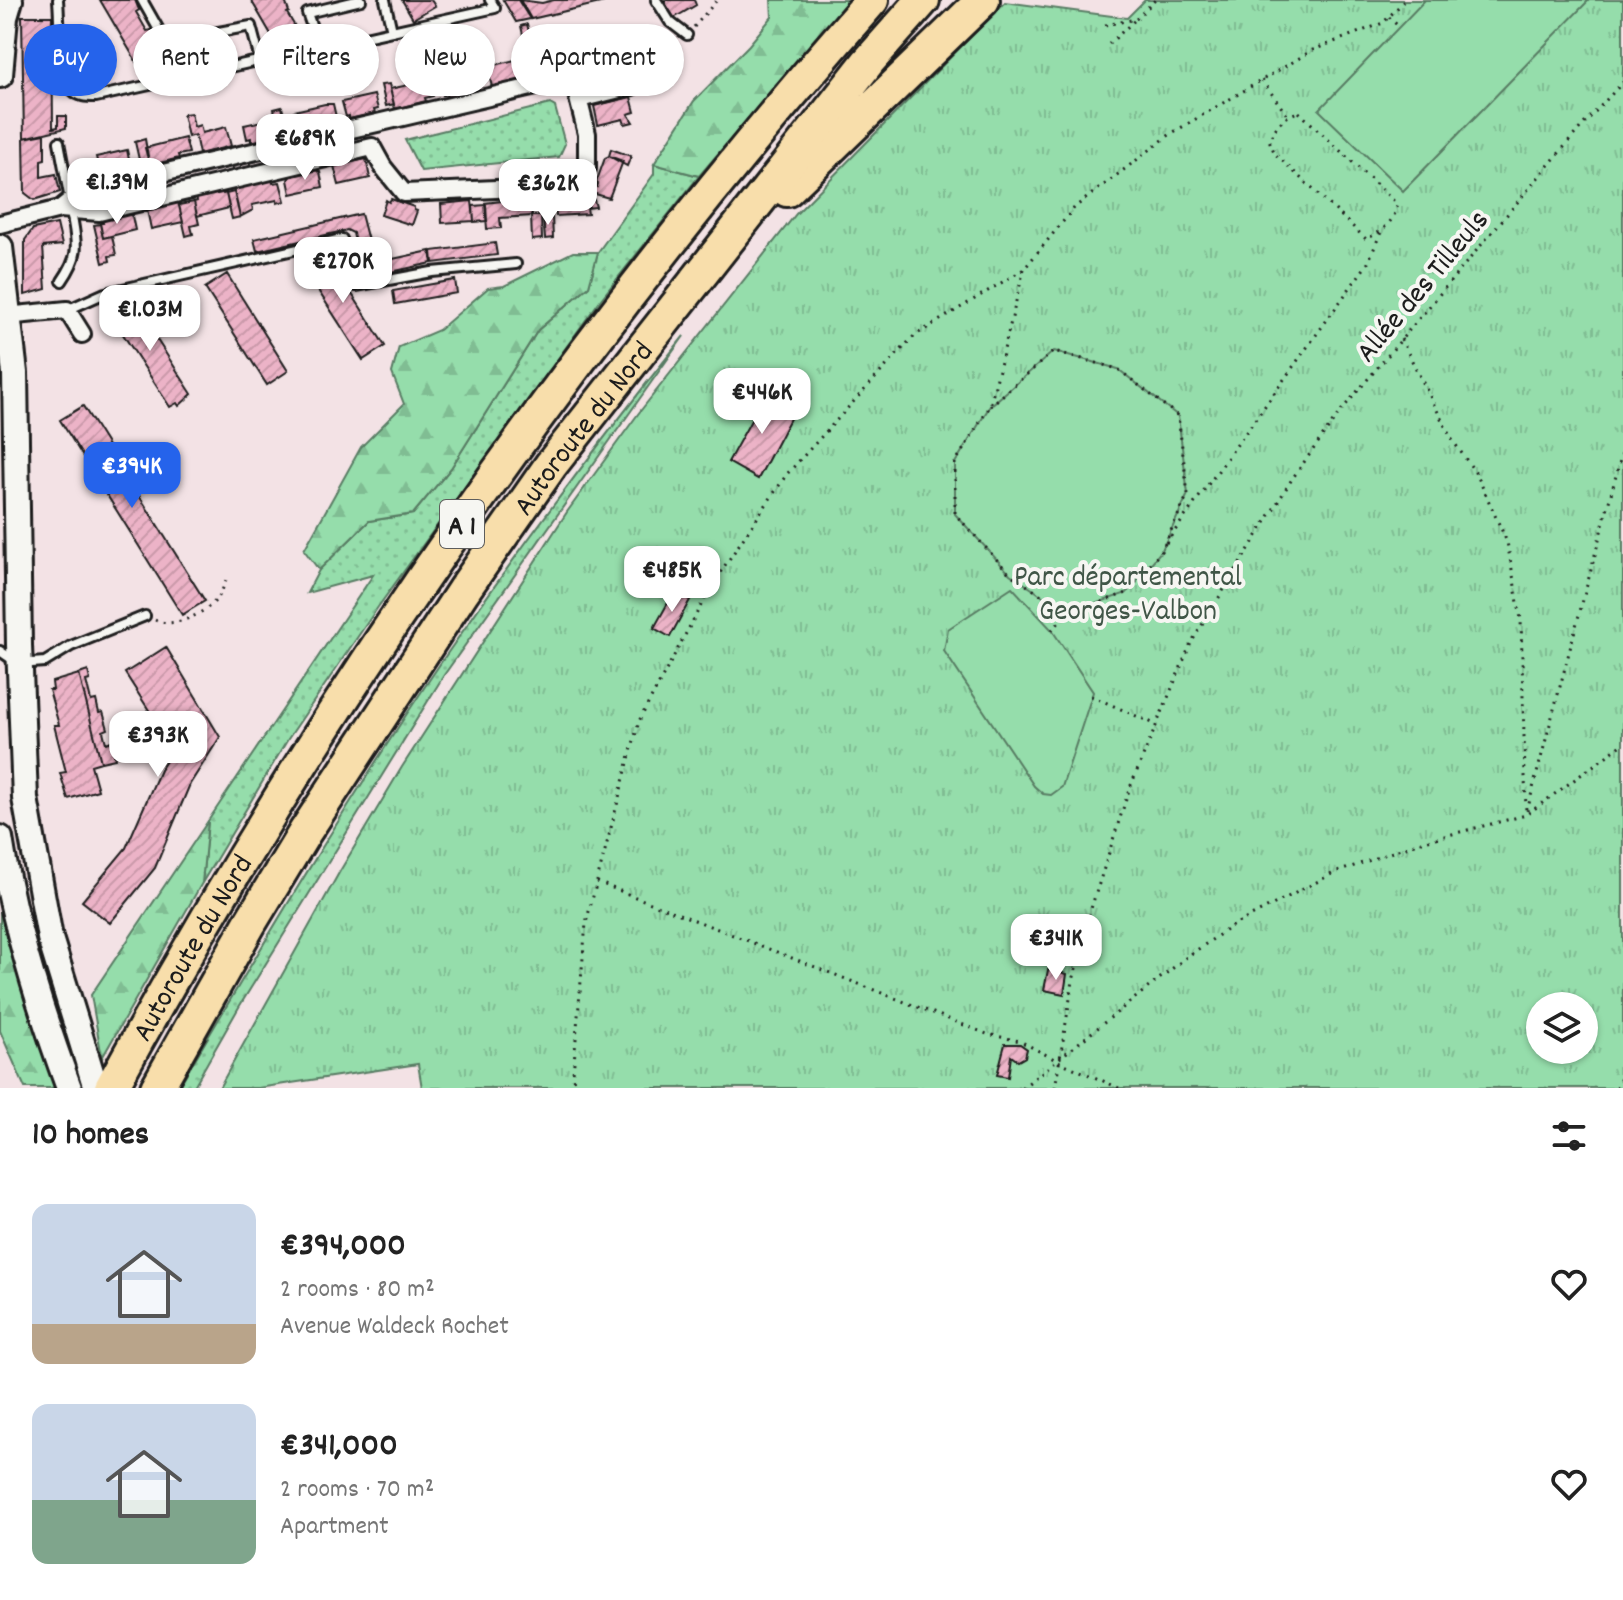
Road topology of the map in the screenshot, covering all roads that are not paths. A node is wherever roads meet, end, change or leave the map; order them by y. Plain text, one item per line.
1 (10, 0) edge
2 (58, 0) edge
3 (142, 0) edge
4 (361, 0) edge
5 (385, 0) edge
6 (490, 0) edge
7 (656, 0) edge
8 (872, 0) edge
9 (923, 0) edge
10 (983, 0) edge
11 (156, 24) edge
12 (311, 24) edge
13 (238, 28) edge
14 (392, 31) junction
15 (379, 34) edge
16 (687, 35) road end
17 (254, 37) edge
18 (0, 75) edge
19 (133, 88) edge
20 (511, 92) edge
21 (578, 96) edge
22 (591, 96) edge
23 (579, 99) junction
24 (380, 123) junction
25 (59, 142) dead end
26 (372, 147) junction
27 (67, 206) junction
28 (0, 224) edge
29 (727, 242) junction
30 (0, 247) edge
31 (516, 264) dead end
32 (62, 281) dead end
33 (67, 310) junction
34 (6, 316) junction
35 (82, 334) dead end
36 (145, 616) road end
37 (10, 658) edge
38 (0, 838) edge
39 (65, 1077) edge
40 (96, 1088) edge
41 (111, 1088) edge
42 (157, 1088) edge

1 - 18 main road
2 - 19 lane
3 - 11 lane
4 - 12 lane
5 - 14 lane
6 - 14 lane
7 - 16 lane
8 - 41 highway, Autoroute du Nord / A 1
9 - 29 highway, Autoroute du Nord / A 1
10 - 29 highway
13 - 17 lane
14 - 15 lane
20 - 24 street
21 - 23 street
22 - 23 street
23 - 26 street
24 - 26 street
24 - 27 street
25 - 27 lane
26 - 27 street
27 - 28 street
27 - 32 lane
29 - 42 highway, Autoroute du Nord / A 1
30 - 34 main road
31 - 33 lane
33 - 34 street
33 - 35 street
34 - 37 main road
36 - 37 lane
37 - 40 main road
38 - 39 main road

